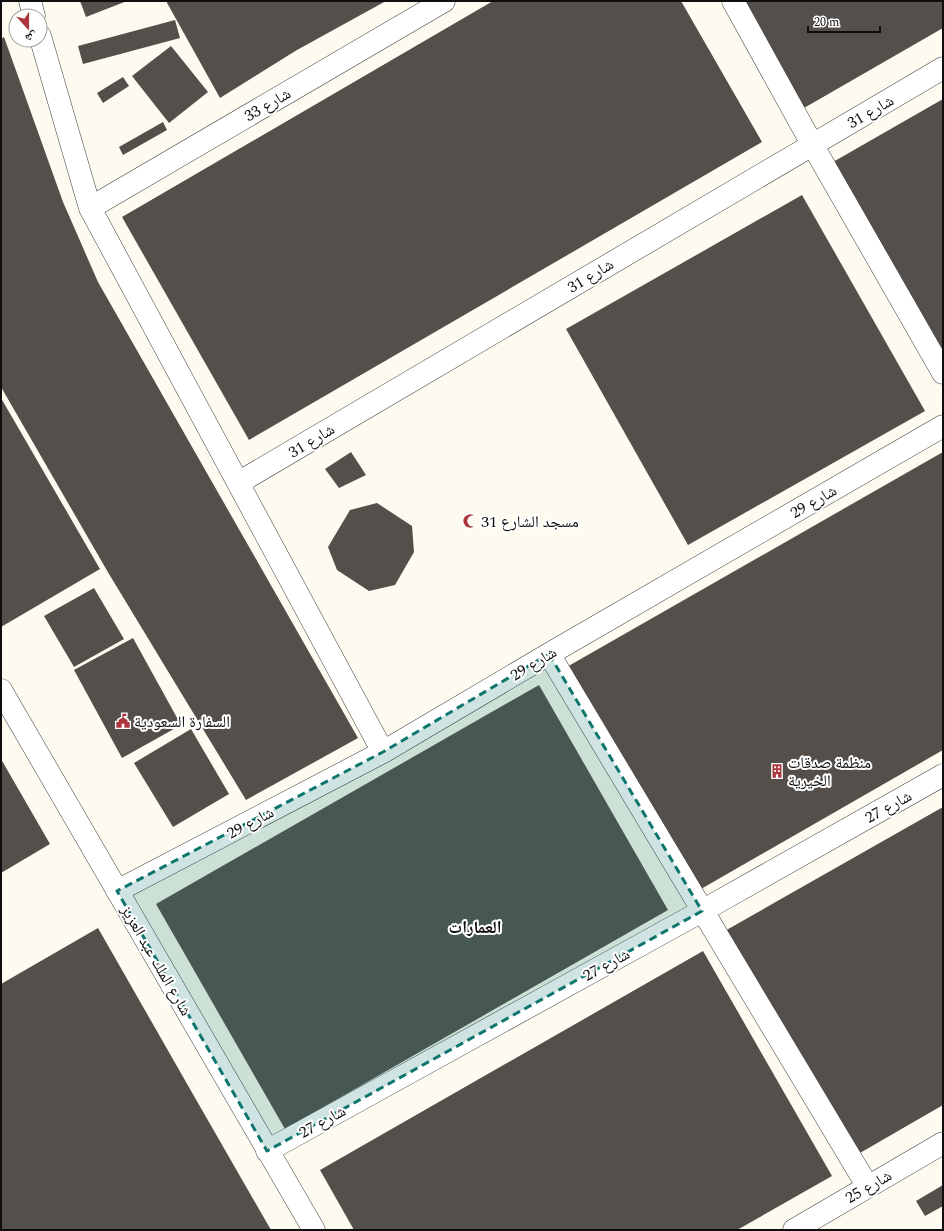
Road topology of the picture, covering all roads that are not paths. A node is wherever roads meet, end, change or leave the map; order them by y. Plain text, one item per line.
1 (444, 1) edge
2 (733, 1) edge
3 (43, 48) edge
4 (943, 68) edge
5 (812, 144) junction
6 (90, 208) junction
7 (943, 373) edge
8 (943, 426) edge
9 (238, 483) junction
10 (549, 654) junction
11 (1, 690) edge
12 (383, 752) junction
13 (943, 775) edge
14 (118, 891) junction
15 (702, 911) junction
16 (943, 1143) edge
17 (267, 1151) junction
18 (868, 1187) junction
19 (314, 1230) edge
20 (794, 1230) edge

1 - 6 street, شارع 33
2 - 5 street
3 - 6 street
4 - 5 street, شارع 31
5 - 7 street
5 - 9 street, شارع 31
6 - 9 street
8 - 10 street, شارع 29
9 - 12 street
10 - 12 street, شارع 29
10 - 15 street
11 - 14 street, شارع الملك عبد العزيز
12 - 14 street, شارع 29
13 - 15 street, شارع 27
14 - 17 street, شارع الملك عبد العزيز
15 - 17 street, شارع 27
15 - 18 street
16 - 18 street, شارع 25
17 - 19 street, شارع الملك عبد العزيز
18 - 20 street, شارع 25

